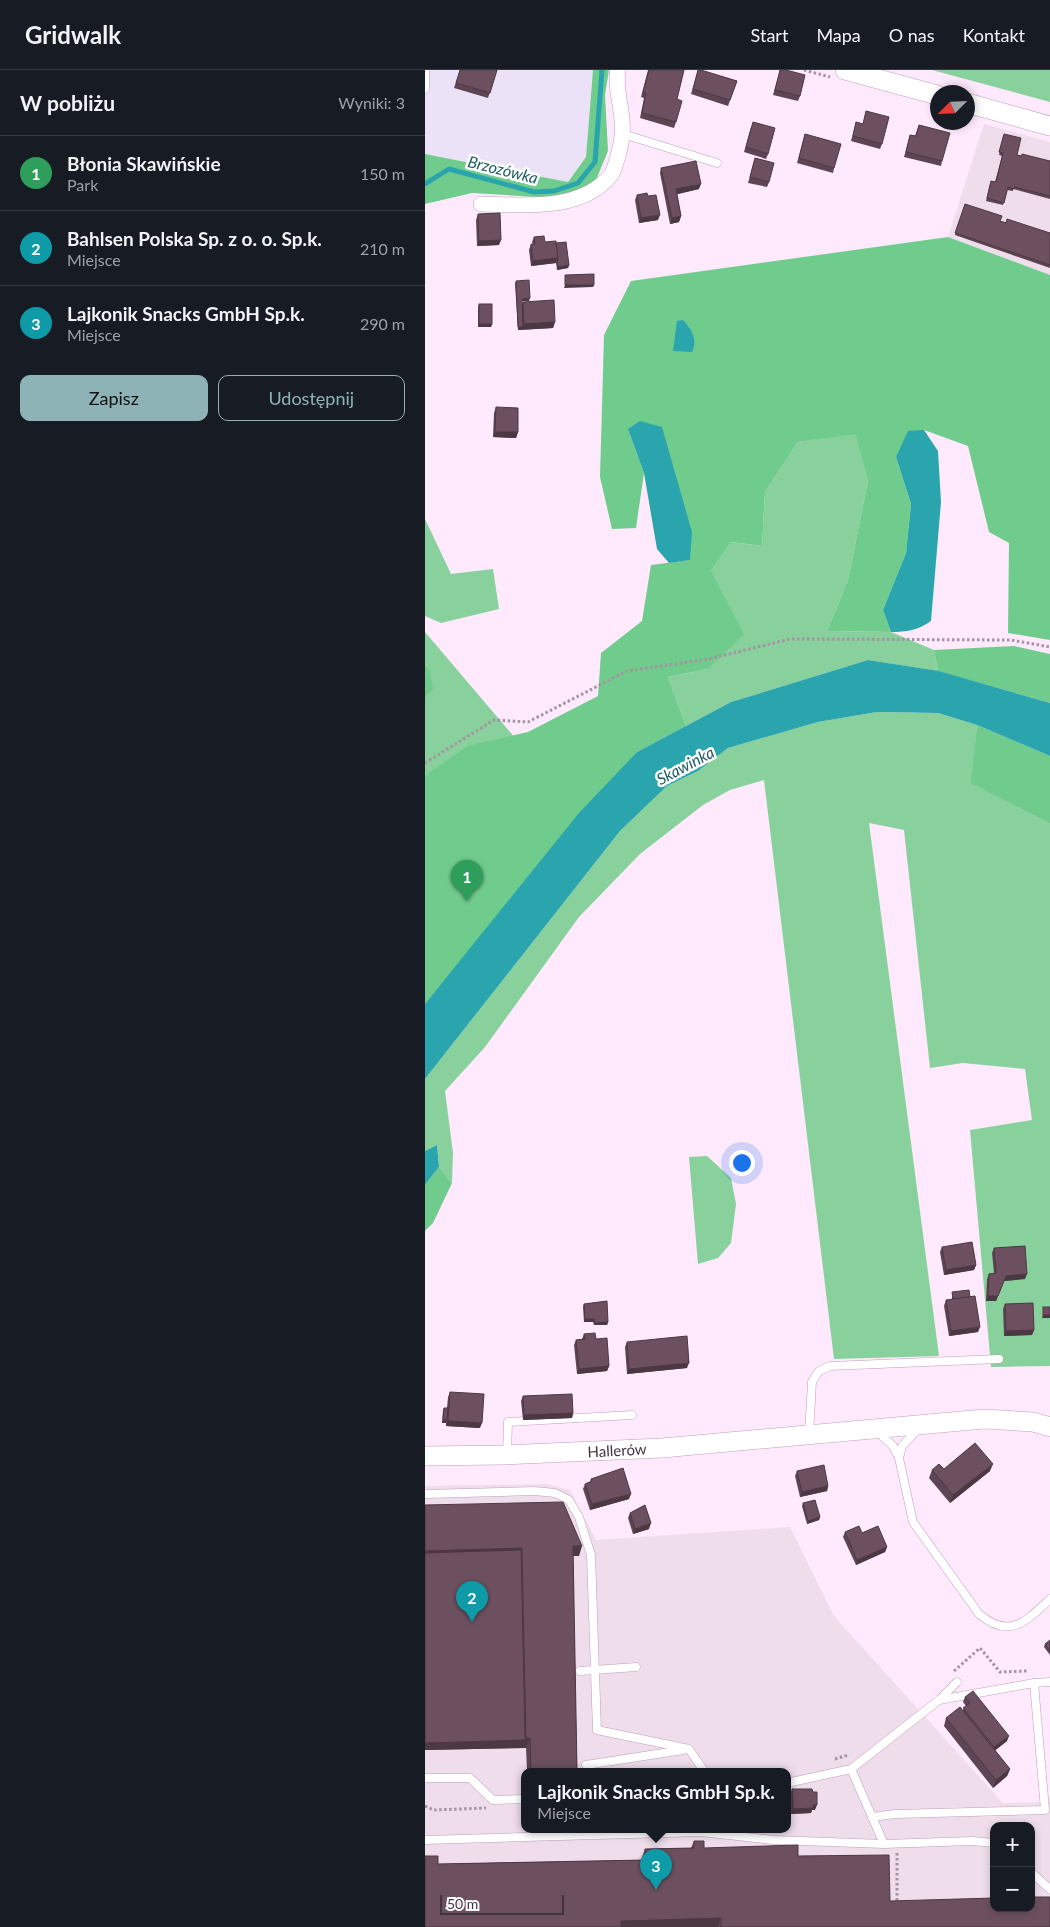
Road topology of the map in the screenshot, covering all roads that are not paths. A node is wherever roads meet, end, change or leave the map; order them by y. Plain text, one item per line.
1 (425, 70) edge
2 (618, 70) edge
3 (845, 70) edge
4 (425, 89) edge
5 (930, 93) edge
6 (975, 105) edge
7 (1050, 126) edge
8 (623, 134) junction
9 (717, 163) dead end
10 (481, 204) dead end
11 (999, 1359) dead end
12 (632, 1415) dead end
13 (925, 1424) junction
14 (1050, 1427) edge
15 (865, 1429) junction
16 (809, 1434) junction
17 (507, 1455) junction
18 (425, 1456) edge
19 (899, 1458) junction
20 (425, 1494) edge
21 (1050, 1599) edge
22 (636, 1667) dead end
23 (595, 1670) junction
24 (580, 1671) dead end
25 (957, 1682) dead end
26 (1050, 1682) edge
27 (1034, 1683) junction
28 (939, 1700) junction
29 (689, 1749) junction
30 (586, 1764) dead end
31 (702, 1768) edge
32 (851, 1769) junction
33 (425, 1778) edge
34 (791, 1782) edge
35 (521, 1799) edge
36 (872, 1817) junction
37 (672, 1833) edge
38 (710, 1833) edge
39 (425, 1840) edge
40 (990, 1843) edge
41 (884, 1844) junction
42 (1035, 1875) edge
43 (1050, 1888) edge

1 - 4 lane
2 - 8 street
3 - 5 street
6 - 7 street
8 - 9 lane
8 - 10 street
11 - 16 lane
12 - 17 lane
13 - 14 street, Hallerów
13 - 15 street, Hallerów
13 - 19 lane
15 - 16 street, Hallerów
15 - 19 lane
16 - 17 street, Hallerów
17 - 18 street, Hallerów
19 - 21 lane
20 - 23 lane
22 - 23 lane
23 - 24 lane
23 - 29 lane
25 - 28 lane
26 - 27 lane
27 - 28 lane
27 - 36 lane
28 - 32 lane
29 - 30 lane
29 - 31 lane
32 - 34 lane
32 - 36 lane
33 - 35 lane
36 - 41 lane
37 - 39 lane
38 - 41 lane
40 - 41 lane
42 - 43 lane

